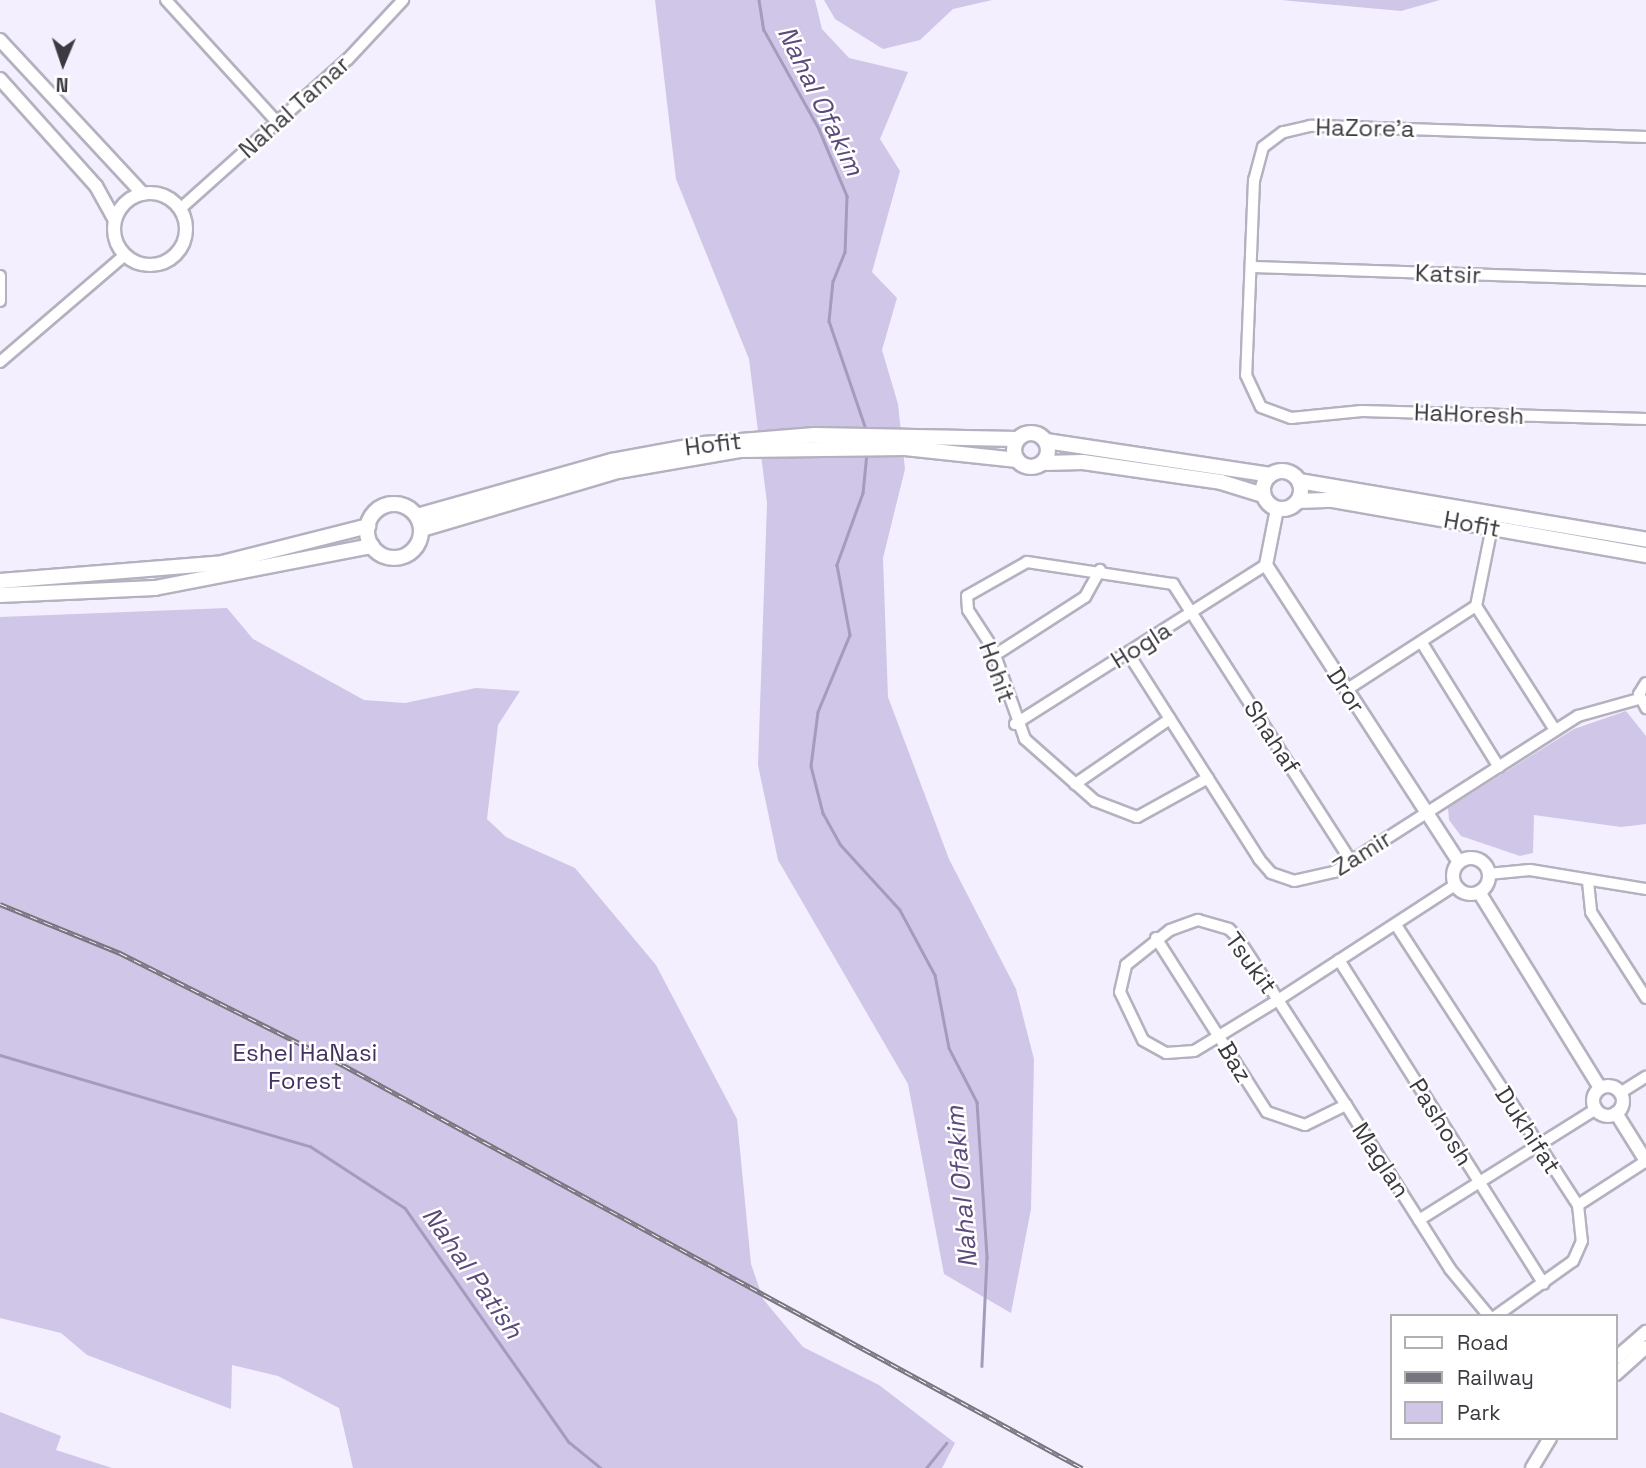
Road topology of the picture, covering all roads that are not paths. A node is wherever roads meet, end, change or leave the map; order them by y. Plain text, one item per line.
1 (166, 0) edge
2 (403, 0) edge
3 (0, 40) edge
4 (0, 79) edge
5 (277, 122) junction
6 (1646, 137) edge
7 (144, 194) junction
8 (180, 209) junction
9 (115, 220) junction
10 (125, 255) junction
11 (1251, 267) junction
12 (0, 276) edge
13 (1646, 280) edge
14 (0, 301) edge
15 (0, 362) edge
16 (1292, 418) joint
17 (1646, 419) edge
18 (1017, 439) junction
19 (1046, 441) junction
20 (904, 442) junction
21 (1017, 460) junction
22 (1043, 463) junction
23 (1270, 475) junction
24 (1299, 481) junction
25 (1263, 495) junction
26 (1298, 501) junction
27 (1277, 509) junction
28 (419, 522) junction
29 (368, 526) junction
30 (1492, 527) junction
31 (1646, 540) edge
32 (372, 546) junction
33 (1646, 555) edge
34 (1266, 565) junction
35 (1100, 570) junction
36 (0, 581) edge
37 (0, 596) edge
38 (1476, 606) junction
39 (1192, 612) junction
40 (1422, 643) junction
41 (1128, 653) junction
42 (995, 655) junction
43 (1646, 683) edge
44 (1346, 691) junction
45 (1643, 703) edge
46 (1170, 719) junction
47 (1016, 724) junction
48 (1555, 730) junction
49 (1499, 767) junction
50 (1208, 778) junction
51 (1075, 784) junction
52 (1425, 813) junction
53 (1351, 861) junction
54 (1459, 862) junction
55 (1488, 873) junction
56 (1588, 882) junction
57 (1455, 885) junction
58 (1646, 889) edge
59 (1479, 892) junction
60 (1396, 925) junction
61 (1156, 938) junction
62 (1339, 960) junction
63 (1644, 991) edge
64 (1278, 1000) junction
65 (1220, 1036) junction
66 (1646, 1077) edge
67 (1600, 1088) junction
68 (1620, 1093) junction
69 (1346, 1105) junction
70 (1596, 1109) junction
71 (1616, 1113) junction
72 (1538, 1146) junction
73 (1646, 1161) edge
74 (1478, 1183) junction
75 (1578, 1205) junction
76 (1419, 1220) junction
77 (1544, 1284) junction
78 (1488, 1314) edge
79 (1499, 1314) edge
80 (1646, 1332) edge
81 (1646, 1347) edge
82 (1618, 1356) edge
83 (1618, 1372) edge
84 (1549, 1440) edge
85 (1532, 1468) edge

1 - 5 street
2 - 5 street, Nahal Tamar
3 - 7 street
4 - 9 street
5 - 8 street, Nahal Tamar
6 - 11 street, HaZore'a
7 - 8 street
7 - 9 street
8 - 10 street
9 - 10 street
10 - 15 street
11 - 13 street, Katsir
11 - 16 street, HaZore'a
12 - 14 street
16 - 17 street, HaHoresh
18 - 19 main road
18 - 20 main road, Hofit
18 - 21 main road
19 - 22 main road
19 - 23 main road
20 - 21 main road, Hofit
20 - 28 main road, Hofit
21 - 22 main road
22 - 25 main road
23 - 24 main road
23 - 25 main road
24 - 26 main road
24 - 31 main road, Hofit
25 - 27 main road
26 - 27 main road
26 - 30 main road, Hofit
27 - 34 street
28 - 29 main road
28 - 32 main road
29 - 32 main road
29 - 36 main road
30 - 33 main road, Hofit
30 - 38 street
32 - 37 main road
34 - 39 street, Hogla
34 - 44 street, Dror
35 - 39 street, Hohit
35 - 42 street
35 - 42 street, Hohit
38 - 40 street
38 - 48 street
39 - 41 street, Hogla
39 - 53 street, Shahaf
40 - 44 street
40 - 49 street
41 - 46 street, Zamir
41 - 47 street, Hogla
42 - 47 street, Hohit
43 - 45 street
44 - 52 street, Dror
45 - 48 street, Zamir
46 - 50 street, Zamir
46 - 51 street
47 - 51 street, Hohit
48 - 49 street, Zamir
49 - 52 street, Zamir
50 - 51 street, Hohit
50 - 53 street, Zamir
52 - 53 street, Zamir
52 - 54 street, Dror
54 - 55 street
54 - 57 street
55 - 56 street
55 - 59 street
56 - 58 street
56 - 63 street
57 - 59 street
57 - 60 street
59 - 67 street
60 - 62 street
60 - 72 street, Dukhifat
61 - 64 street, Tsukit
61 - 65 street, Baz
61 - 65 street, Tsukit
62 - 64 street
62 - 74 street, Pashosh
64 - 65 street, Tsukit
64 - 69 street, Maglan
65 - 69 street, Baz
66 - 68 street
67 - 68 street
67 - 70 street
68 - 71 street
69 - 76 street, Maglan
70 - 71 street
70 - 72 street
71 - 73 street
72 - 74 street
72 - 75 street, Dukhifat
73 - 75 street
74 - 76 street
74 - 77 street, Pashosh
75 - 77 street
76 - 78 street, Maglan
77 - 79 street
80 - 82 street
81 - 83 street
84 - 85 street

